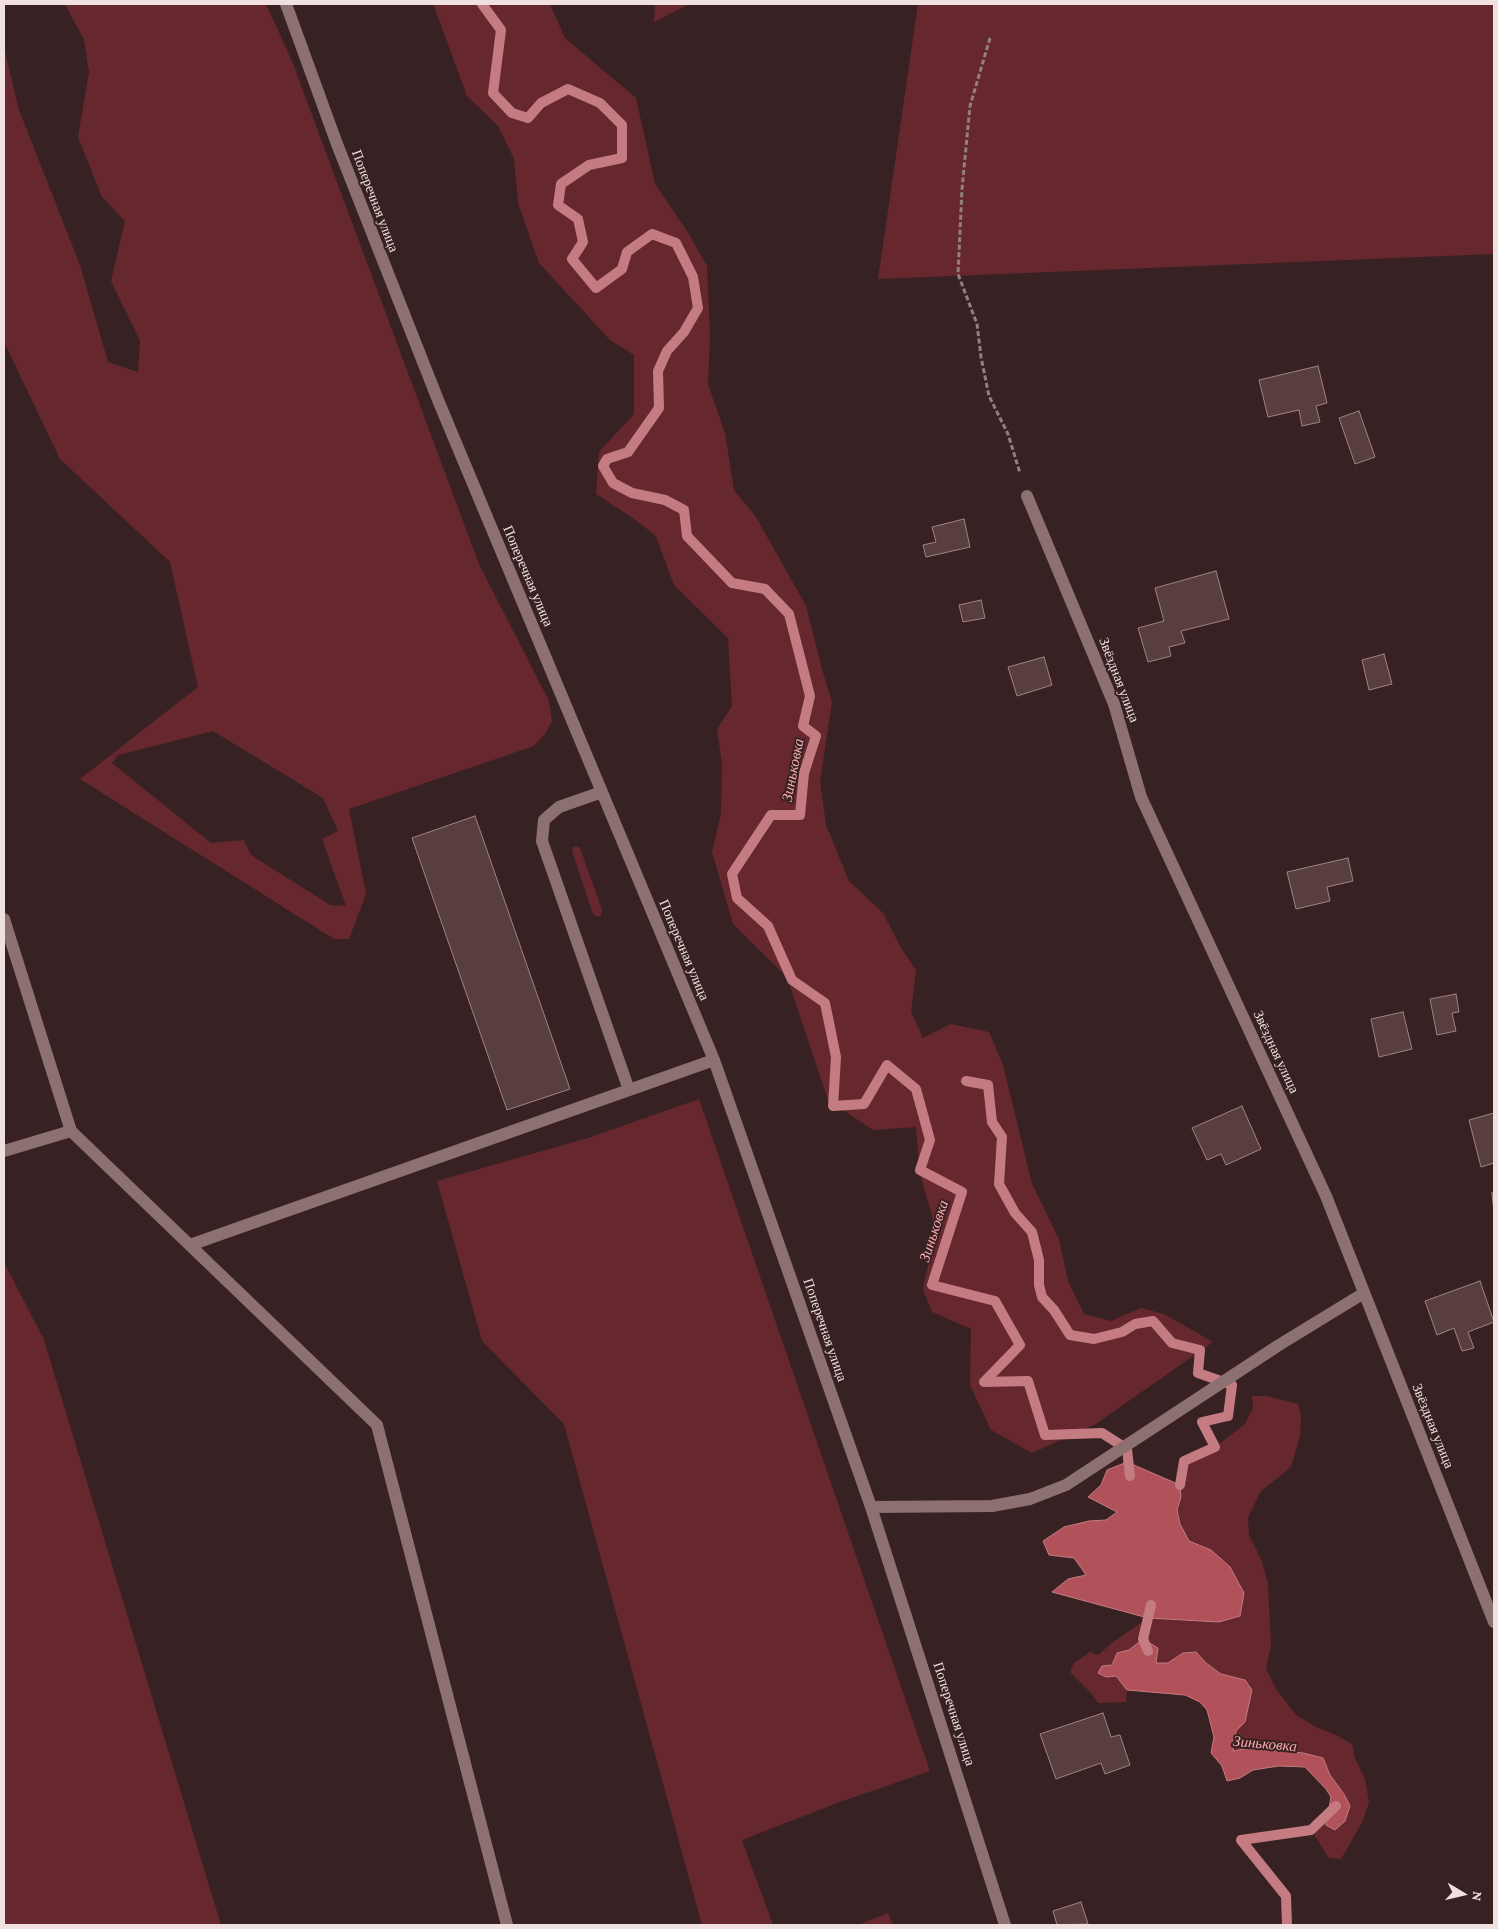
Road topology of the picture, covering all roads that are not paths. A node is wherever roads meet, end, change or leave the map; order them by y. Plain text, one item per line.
1 (286, 4) edge
2 (1027, 496) road end
3 (602, 792) junction
4 (4, 919) edge
5 (714, 1060) junction
6 (629, 1090) junction
7 (71, 1131) junction
8 (4, 1150) edge
9 (190, 1245) junction
10 (1364, 1293) junction
11 (871, 1507) junction
12 (1494, 1622) edge
13 (507, 1925) edge
14 (1005, 1925) edge

1 - 3 street, Поперечная улица
2 - 10 street, Звёздная улица
3 - 5 street, Поперечная улица
3 - 6 street
4 - 7 street
5 - 6 street
5 - 11 street, Поперечная улица
6 - 9 street
7 - 8 street
7 - 9 street
9 - 13 street
10 - 11 street
10 - 12 street, Звёздная улица
11 - 14 street, Поперечная улица

